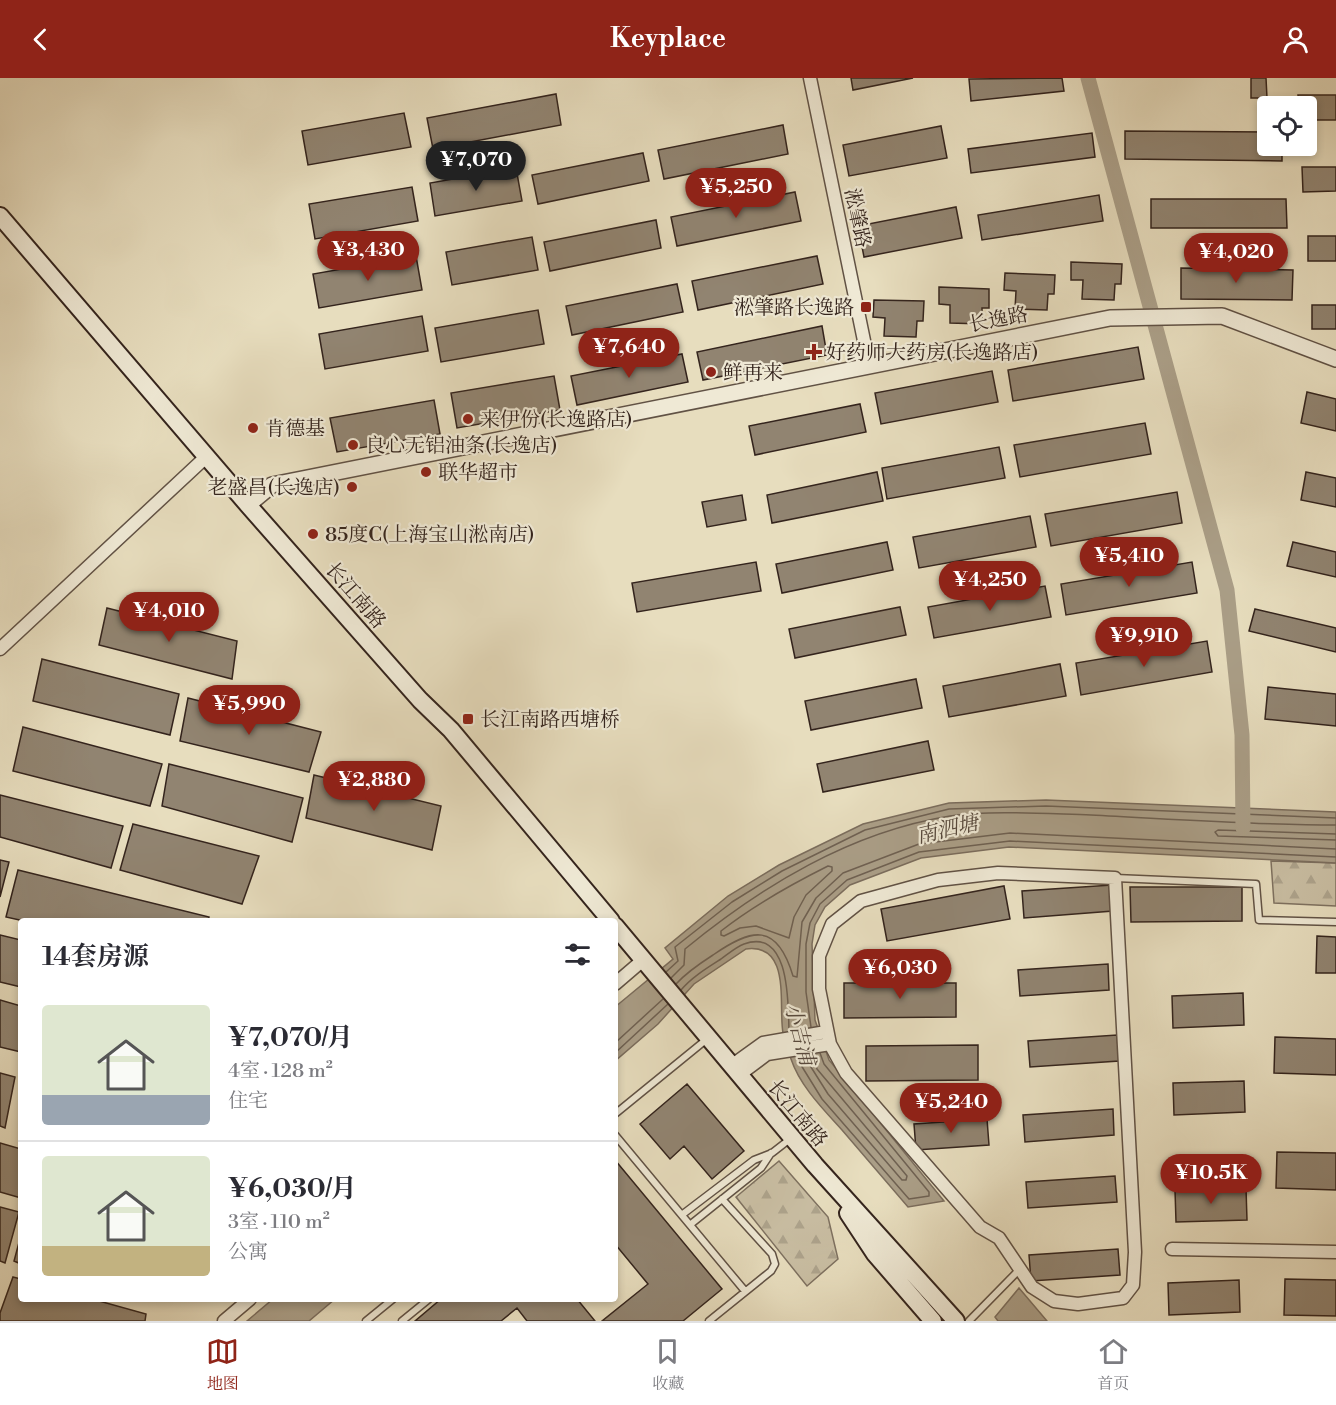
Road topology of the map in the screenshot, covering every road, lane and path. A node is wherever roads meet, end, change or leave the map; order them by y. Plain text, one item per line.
1 (810, 78) edge
2 (0, 216) edge
3 (1336, 359) edge
4 (869, 365) junction
5 (207, 456) junction
6 (248, 505) junction
7 (0, 649) edge
8 (1115, 878) junction
9 (608, 918) edge
10 (1336, 922) edge
11 (618, 930) edge
12 (643, 960) junction
13 (618, 981) edge
14 (704, 1035) junction
15 (822, 1039) junction
16 (735, 1071) junction
17 (618, 1111) edge
18 (792, 1138) junction
19 (618, 1141) edge
20 (772, 1153) junction
21 (816, 1165) junction
22 (722, 1199) junction
23 (683, 1214) junction
24 (691, 1224) junction
25 (1172, 1249) dead end
26 (1336, 1252) edge
27 (1020, 1269) junction
28 (745, 1291) junction
29 (246, 1302) edge
30 (389, 1302) edge
31 (425, 1302) edge
32 (224, 1321) edge
33 (366, 1321) edge
34 (402, 1321) edge
35 (709, 1321) edge
36 (933, 1321) edge
37 (956, 1321) edge
38 (969, 1321) edge

1 - 4 street, 淞肇路
2 - 5 main road, 长江南路
3 - 4 street, 长逸路
4 - 6 street, 长逸路
5 - 6 main road, 长江南路
5 - 7 street
6 - 9 main road, 长江南路
8 - 10 lane
8 - 15 street
8 - 27 street
11 - 12 main road, 长江南路
12 - 13 street
12 - 14 main road, 长江南路
14 - 16 main road, 长江南路
14 - 17 lane
15 - 16 street
15 - 27 street
16 - 18 main road, 长江南路
18 - 20 lane
18 - 21 main road, 长江南路
19 - 23 lane
20 - 22 lane
20 - 23 lane
21 - 36 main road
21 - 37 main road, 长江南路
22 - 24 lane
22 - 28 lane
23 - 24 lane
24 - 28 lane
25 - 26 street
27 - 38 lane
28 - 35 lane
29 - 32 street
30 - 33 lane
31 - 34 lane

